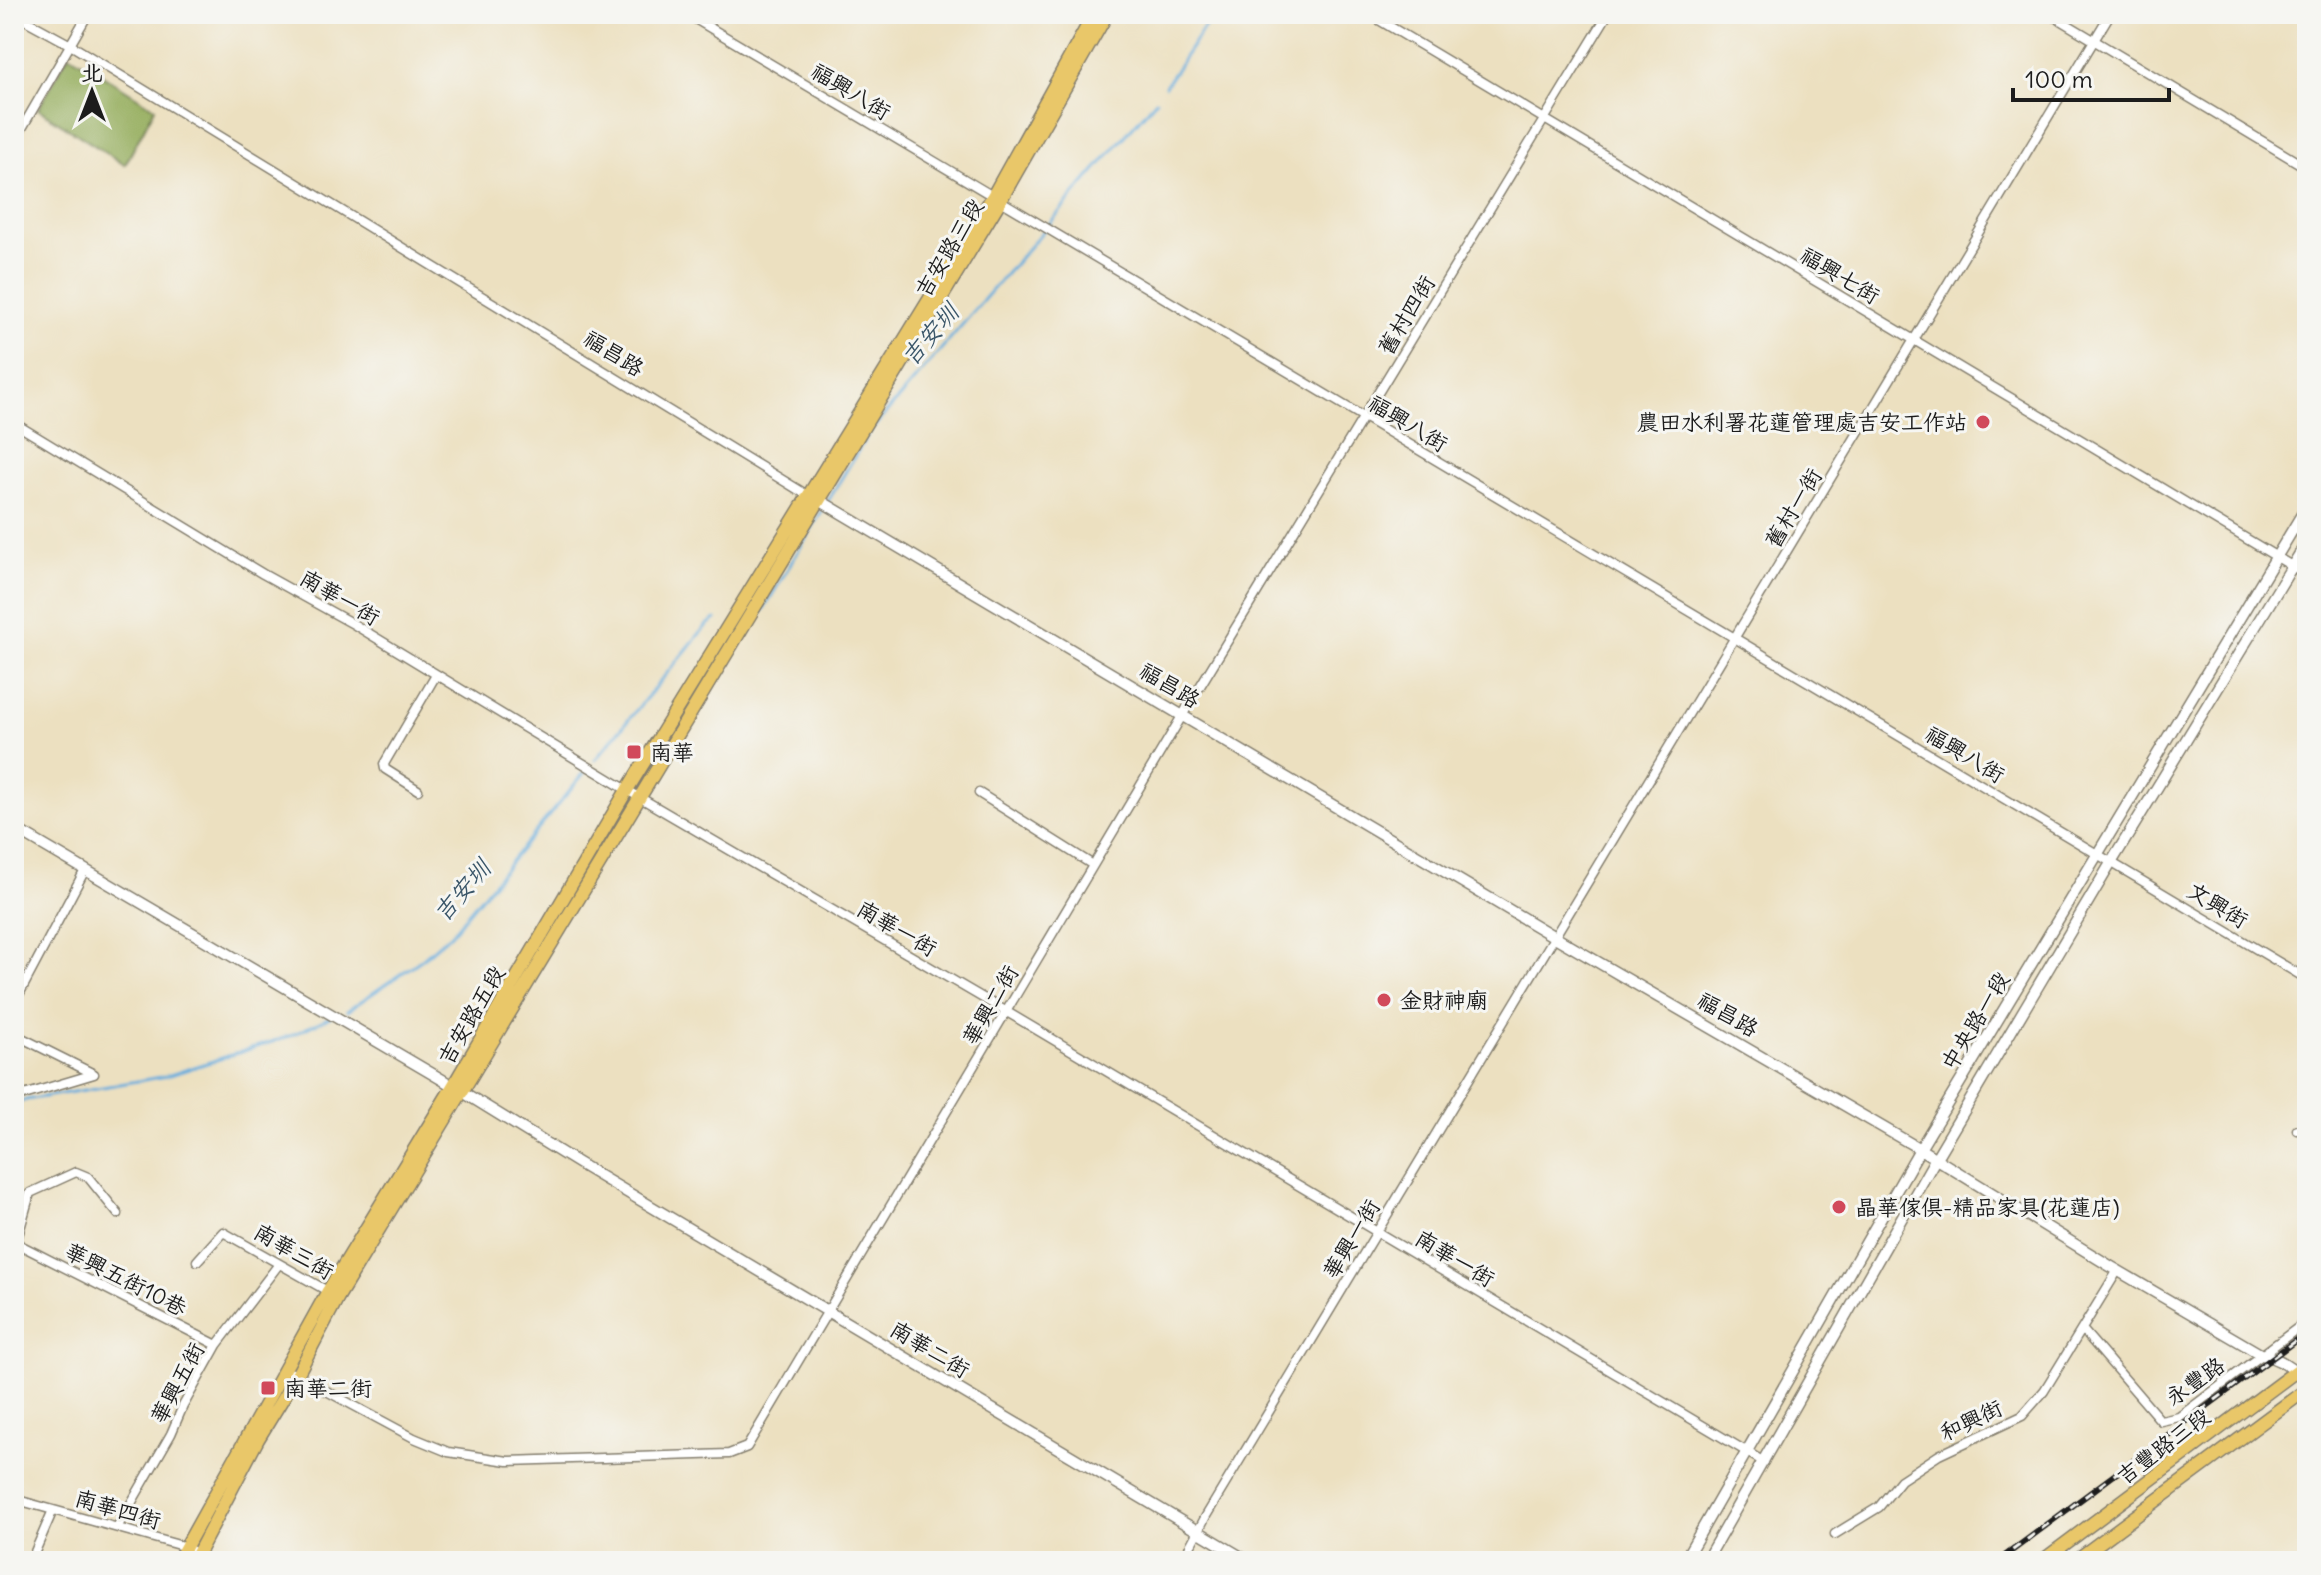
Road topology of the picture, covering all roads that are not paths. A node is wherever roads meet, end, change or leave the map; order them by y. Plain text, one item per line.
1 (14, 14) edge
2 (88, 14) edge
3 (687, 14) edge
4 (1094, 14) edge
5 (1107, 14) edge
6 (1369, 14) edge
7 (1608, 14) edge
8 (2050, 14) edge
9 (2110, 14) edge
10 (2094, 41) junction
11 (69, 44) junction
12 (1546, 121) junction
13 (14, 142) edge
14 (2307, 168) edge
15 (996, 198) junction
16 (1914, 340) junction
17 (1364, 418) junction
18 (14, 423) edge
19 (807, 495) junction
20 (820, 500) junction
21 (2307, 506) edge
22 (2307, 542) edge
23 (2278, 557) junction
24 (2293, 566) junction
25 (2307, 575) edge
26 (1735, 639) junction
27 (436, 675) junction
28 (1182, 716) junction
29 (418, 790) dead end
30 (627, 790) junction
31 (979, 793) dead end
32 (642, 797) junction
33 (14, 828) edge
34 (2100, 854) junction
35 (2111, 863) junction
36 (1093, 865) junction
37 (85, 870) junction
38 (1553, 936) junction
39 (2307, 979) edge
40 (14, 1004) edge
41 (1007, 1012) junction
42 (14, 1034) edge
43 (458, 1089) junction
44 (14, 1098) edge
45 (1920, 1149) junction
46 (1936, 1158) junction
47 (118, 1214) dead end
48 (1376, 1232) junction
49 (16, 1245) edge
50 (197, 1261) dead end
51 (279, 1264) junction
52 (2118, 1270) junction
53 (333, 1294) junction
54 (829, 1313) junction
55 (2307, 1321) edge
56 (2082, 1329) junction
57 (217, 1345) junction
58 (2262, 1355) junction
59 (2302, 1367) edge
60 (291, 1372) junction
61 (2307, 1386) edge
62 (1748, 1453) junction
63 (1764, 1462) junction
64 (14, 1499) edge
65 (53, 1510) junction
66 (118, 1526) junction
67 (1200, 1532) junction
68 (1835, 1534) dead end
69 (197, 1556) edge
70 (31, 1561) edge
71 (178, 1561) edge
72 (1182, 1561) edge
73 (1248, 1561) edge
74 (1684, 1561) edge
75 (1706, 1561) edge
76 (2042, 1561) edge
77 (2075, 1561) edge

1 - 11 street, 福昌路
2 - 11 street
3 - 15 street, 福興八街
4 - 15 main road, 吉安路三段
5 - 15 main road, 吉安路三段
6 - 12 street, 福興七街
7 - 12 street, 舊村四街
8 - 10 street
9 - 10 street, 舊村一街
10 - 14 street
10 - 16 street, 舊村一街
11 - 13 street
11 - 19 street, 福昌路
12 - 16 street, 福興七街
12 - 17 street, 舊村四街
15 - 17 street, 福興八街
15 - 19 main road, 吉安路三段
15 - 20 main road, 吉安路三段
16 - 23 street, 福興七街
16 - 26 street, 舊村一街
17 - 26 street, 福興八街
17 - 28 street, 舊村四街
18 - 27 street, 南華一街
19 - 20 street, 福昌路
19 - 30 main road, 吉安路五段
20 - 28 street, 福昌路
20 - 32 main road, 吉安路五段
21 - 23 street, 中央路一段
22 - 24 street, 中央路一段
23 - 24 street, 福興七街
23 - 34 street, 中央路一段
24 - 25 street, 福興七街
24 - 35 street, 中央路一段
26 - 34 street, 福興八街
26 - 38 street, 舊村一街
27 - 29 street
27 - 30 street, 南華一街
28 - 36 street, 華興二街
28 - 38 street, 福昌路
30 - 32 street, 南華一街
30 - 43 main road, 吉安路五段
31 - 36 street
32 - 41 street, 南華一街
32 - 43 main road, 吉安路五段
33 - 37 street, 南華二街
34 - 35 street, 福興八街
34 - 45 street, 中央路一段
35 - 39 street, 文興街
35 - 46 street, 中央路一段
36 - 41 street, 華興二街
37 - 40 street
37 - 43 street, 南華二街
38 - 45 street, 福昌路
38 - 48 street, 華興一街
41 - 48 street, 南華一街
41 - 54 street, 華興二街
42 - 44 street
43 - 53 main road, 吉安路五段
43 - 54 street, 南華二街
45 - 46 street, 福昌路
45 - 62 street, 中央路一段
46 - 52 street, 福昌路
46 - 63 street, 中央路一段
47 - 49 street
48 - 62 street, 南華一街
48 - 67 street, 華興一街
49 - 57 street, 華興五街10巷
50 - 51 street, 南華三街
51 - 53 street, 南華三街
51 - 57 street, 華興五街
52 - 56 street, 和興街
52 - 58 street, 福昌路
53 - 60 main road, 吉安路五段
54 - 60 street, 華興二街
54 - 67 street, 南華二街
55 - 58 street, 永豐路
56 - 58 street, 永豐路
56 - 68 street, 和興街
57 - 66 street, 華興五街
58 - 59 street, 福昌路
59 - 61 street, 福昌路
59 - 76 main road, 吉豐路三段
60 - 69 main road, 吉安路五段
61 - 77 main road, 吉豐路三段
62 - 63 street, 南華一街
62 - 74 street, 中央路一段
63 - 75 street, 中央路一段
64 - 65 street, 南華四街
65 - 66 street, 南華四街
65 - 70 street
66 - 69 street, 南華四街
67 - 72 street, 華興一街
67 - 73 street, 南華二街
69 - 71 main road, 吉安路五段

